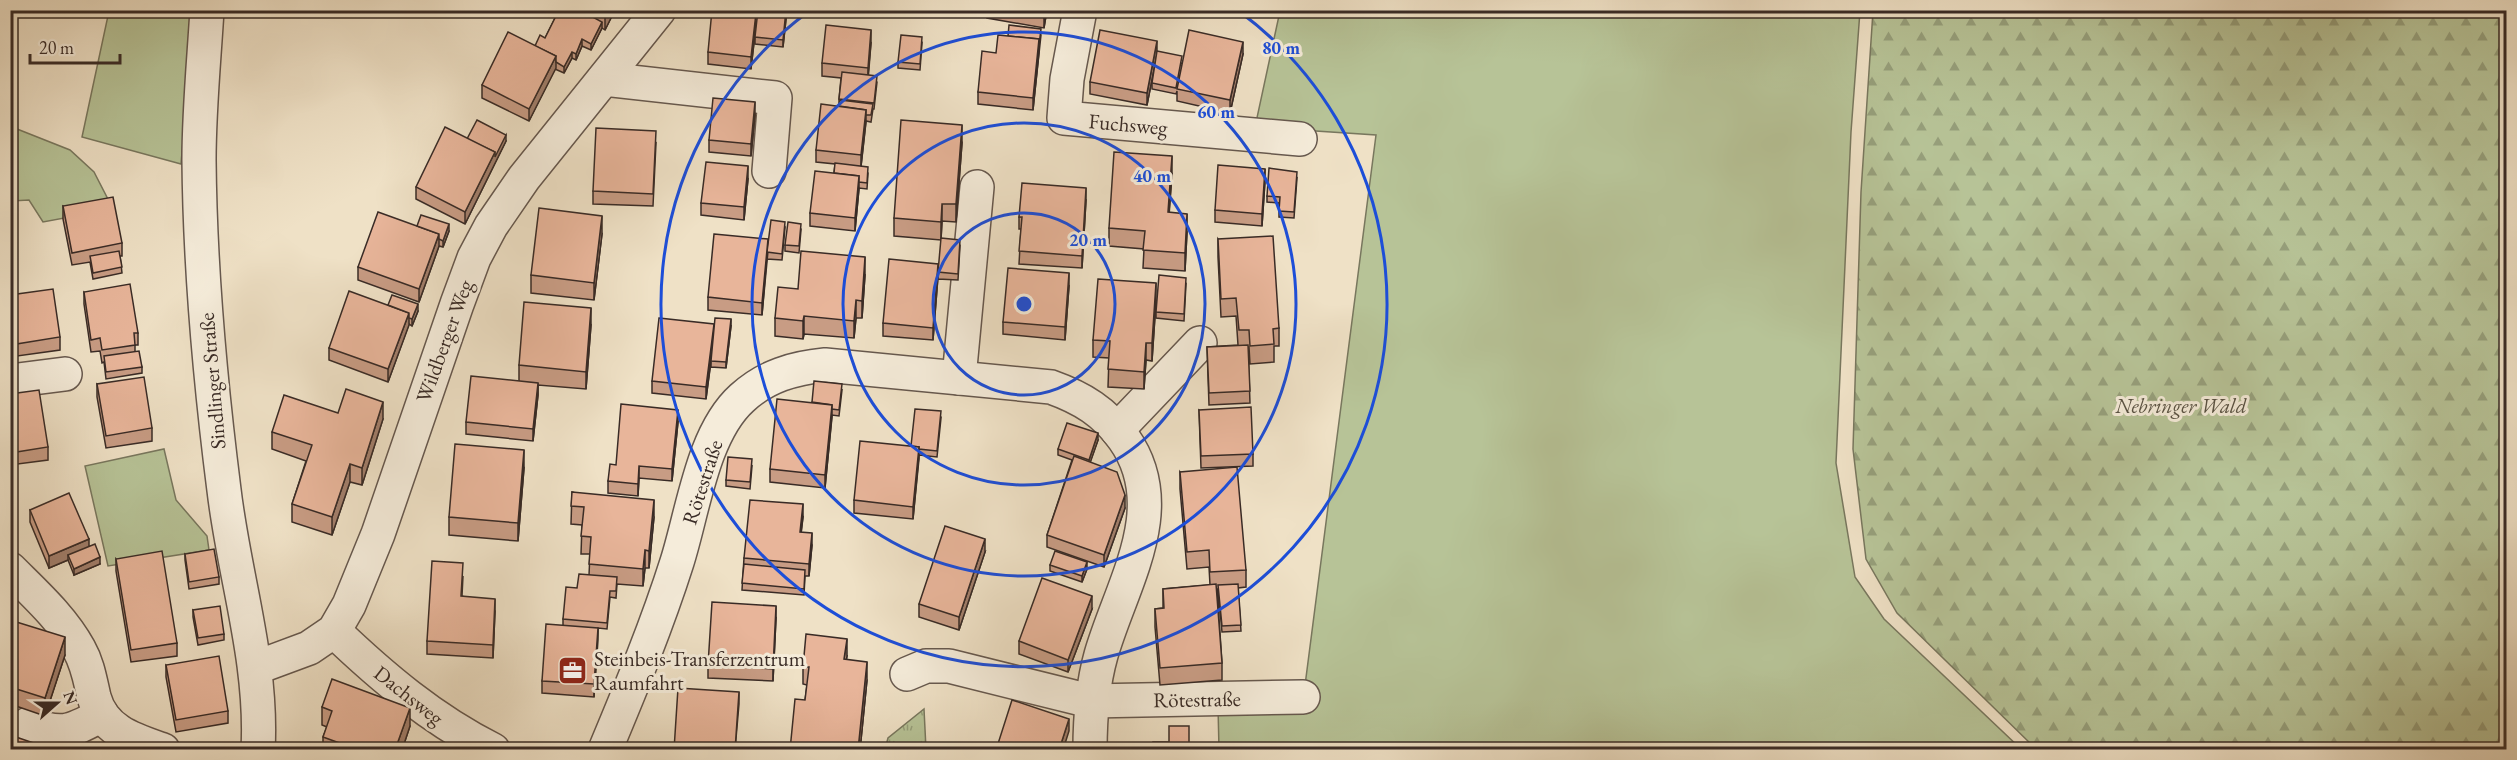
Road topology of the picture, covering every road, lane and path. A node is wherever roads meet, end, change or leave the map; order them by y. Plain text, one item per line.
1 (207, 10) edge
2 (659, 10) edge
3 (1080, 10) edge
4 (604, 79) junction
5 (1300, 139) dead end
6 (769, 171) dead end
7 (977, 187) dead end
8 (1200, 343) dead end
9 (65, 374) dead end
10 (959, 378) junction
11 (10, 381) edge
12 (1117, 430) junction
13 (10, 569) edge
14 (334, 631) junction
15 (255, 668) junction
16 (907, 674) dead end
17 (1303, 697) dead end
18 (1090, 701) junction
19 (102, 715) junction
20 (28, 724) dead end
21 (164, 750) edge
22 (258, 750) edge
23 (493, 750) edge
24 (605, 750) edge
25 (1090, 750) edge

1 - 15 street, Sindlinger Straße
2 - 4 street, Wildberger Weg
3 - 5 street, Fuchsweg
4 - 6 street
4 - 14 street, Wildberger Weg
7 - 10 street
8 - 12 street
9 - 11 street
10 - 12 street, Rötestraße
10 - 24 street, Rötestraße
12 - 18 street, Rötestraße
13 - 19 street
14 - 15 street, Wildberger Weg
14 - 23 street, Dachsweg
15 - 22 street, Sindlinger Straße
16 - 18 street, Rötestraße
17 - 18 street, Rötestraße
18 - 25 street, Rötestraße
19 - 20 street
19 - 21 street

